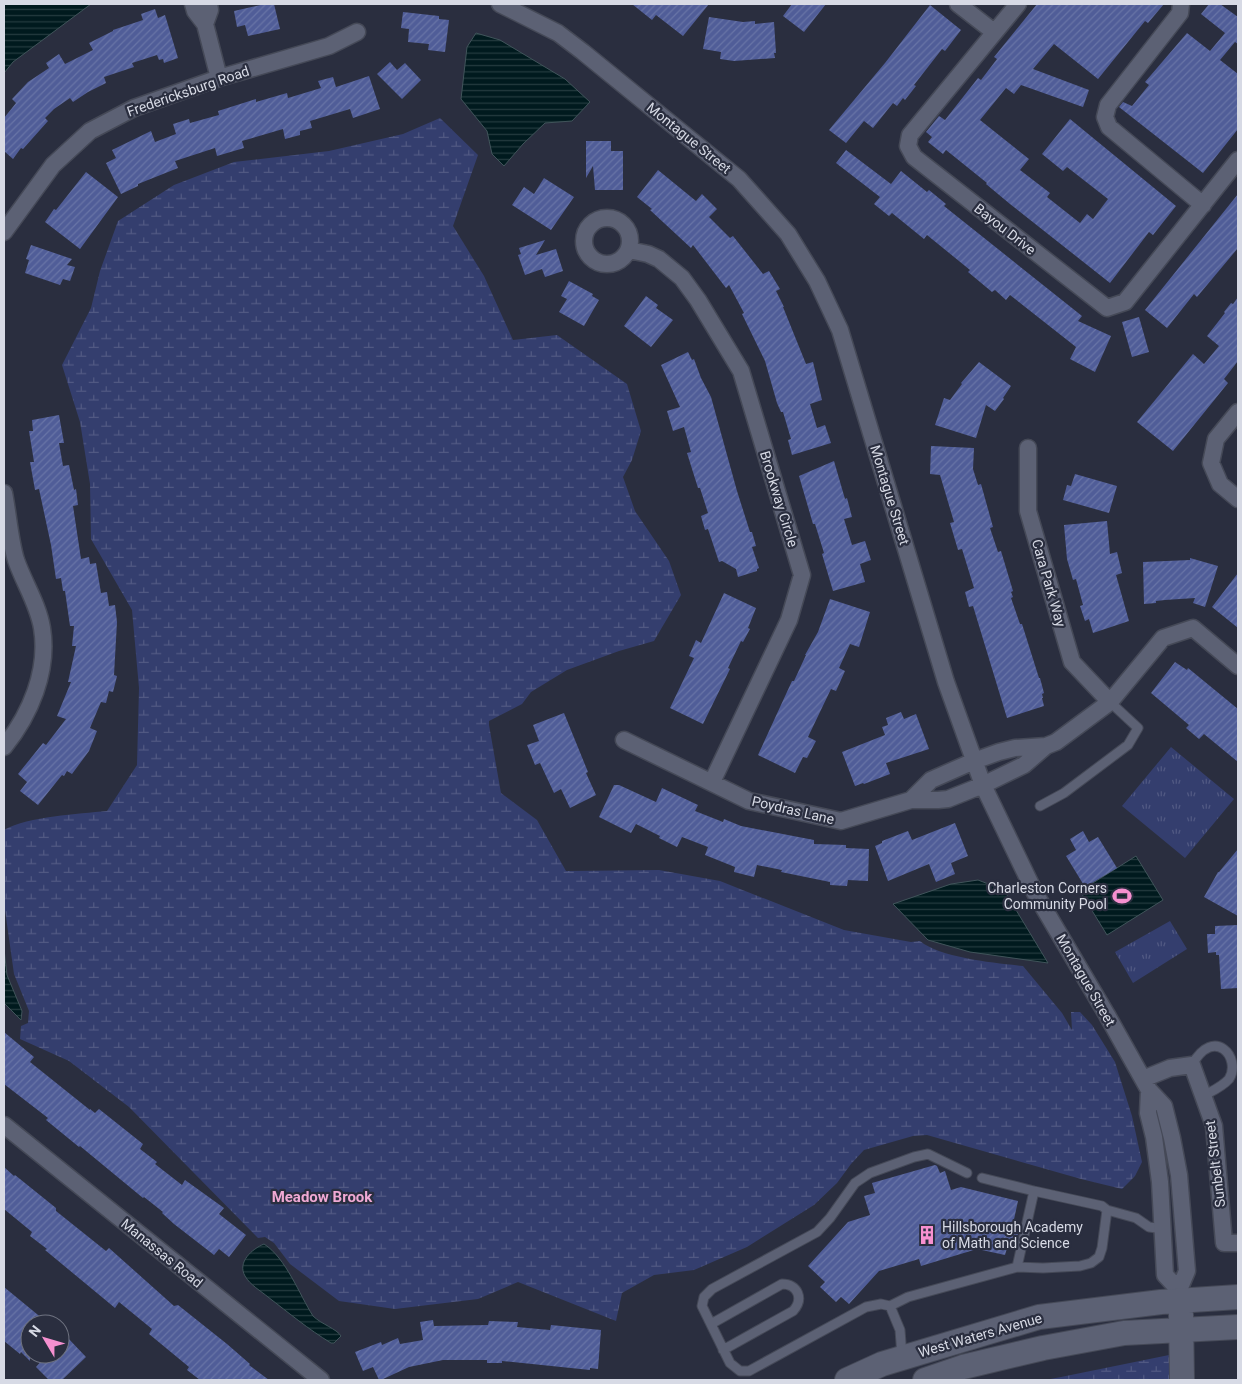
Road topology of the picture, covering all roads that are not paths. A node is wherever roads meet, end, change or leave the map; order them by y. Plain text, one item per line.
1 (193, 4) edge
2 (209, 4) edge
3 (500, 4) edge
4 (958, 4) edge
5 (1018, 4) edge
6 (1181, 4) edge
7 (205, 24) junction
8 (357, 32) dead end
9 (994, 32) junction
10 (219, 78) junction
11 (1238, 160) edge
12 (1203, 205) junction
13 (4, 232) edge
14 (629, 250) dead end
15 (1238, 412) edge
16 (1028, 448) dead end
17 (4, 493) edge
18 (1238, 499) edge
19 (1238, 666) edge
20 (1110, 702) junction
21 (624, 740) dead end
22 (1046, 746) junction
23 (4, 747) edge
24 (974, 761) junction
25 (712, 782) junction
26 (983, 785) junction
27 (911, 800) junction
28 (1040, 806) dead end
29 (1192, 1065) junction
30 (1146, 1085) junction
31 (1203, 1096) junction
32 (4, 1126) edge
33 (967, 1173) dead end
34 (982, 1178) dead end
35 (1034, 1191) junction
36 (1107, 1210) junction
37 (1164, 1229) junction
38 (1238, 1243) edge
39 (1016, 1267) junction
40 (1180, 1295) junction
41 (1238, 1297) edge
42 (890, 1306) junction
43 (710, 1324) junction
44 (1238, 1327) edge
45 (1182, 1331) junction
46 (723, 1350) junction
47 (902, 1358) junction
48 (321, 1380) edge
49 (847, 1380) edge
50 (881, 1380) edge
51 (925, 1380) edge
52 (1182, 1380) edge

1 - 7 street
2 - 7 street
3 - 24 street, Montague Street
4 - 9 street
5 - 9 street, Bayou Drive
6 - 12 street
7 - 10 street
8 - 10 street, Fredericksburg Road
9 - 12 street, Bayou Drive
10 - 13 street, Fredericksburg Road
11 - 12 street, Bayou Drive
14 - 25 street, Brookway Circle
15 - 18 street
16 - 20 street, Cara Park Way
17 - 23 street
19 - 20 street, Poydras Lane
20 - 22 street, Poydras Lane
20 - 28 lane
21 - 25 street, Poydras Lane
22 - 24 street, Poydras Lane
22 - 26 street, Poydras Lane
24 - 26 street, Montague Street
24 - 27 street, Poydras Lane
25 - 27 street, Poydras Lane
26 - 27 street, Poydras Lane
26 - 30 street, Montague Street
29 - 30 street
29 - 31 street, Sunbelt Street
29 - 31 lane
30 - 37 street
30 - 40 street, Montague Street
31 - 38 street, Sunbelt Street
32 - 48 street, Manassas Road
33 - 43 lane
34 - 35 lane
35 - 36 lane
35 - 39 lane
36 - 37 lane
36 - 39 lane
37 - 40 street
39 - 42 lane
40 - 41 street, West Waters Avenue
40 - 45 street, Montague Street
40 - 47 street, West Waters Avenue
42 - 46 lane
42 - 47 lane
43 - 46 lane
43 - 46 lane
44 - 45 street, West Waters Avenue
45 - 51 street, West Waters Avenue
45 - 52 street, Montague Street
47 - 49 street, West Waters Avenue
47 - 50 street

